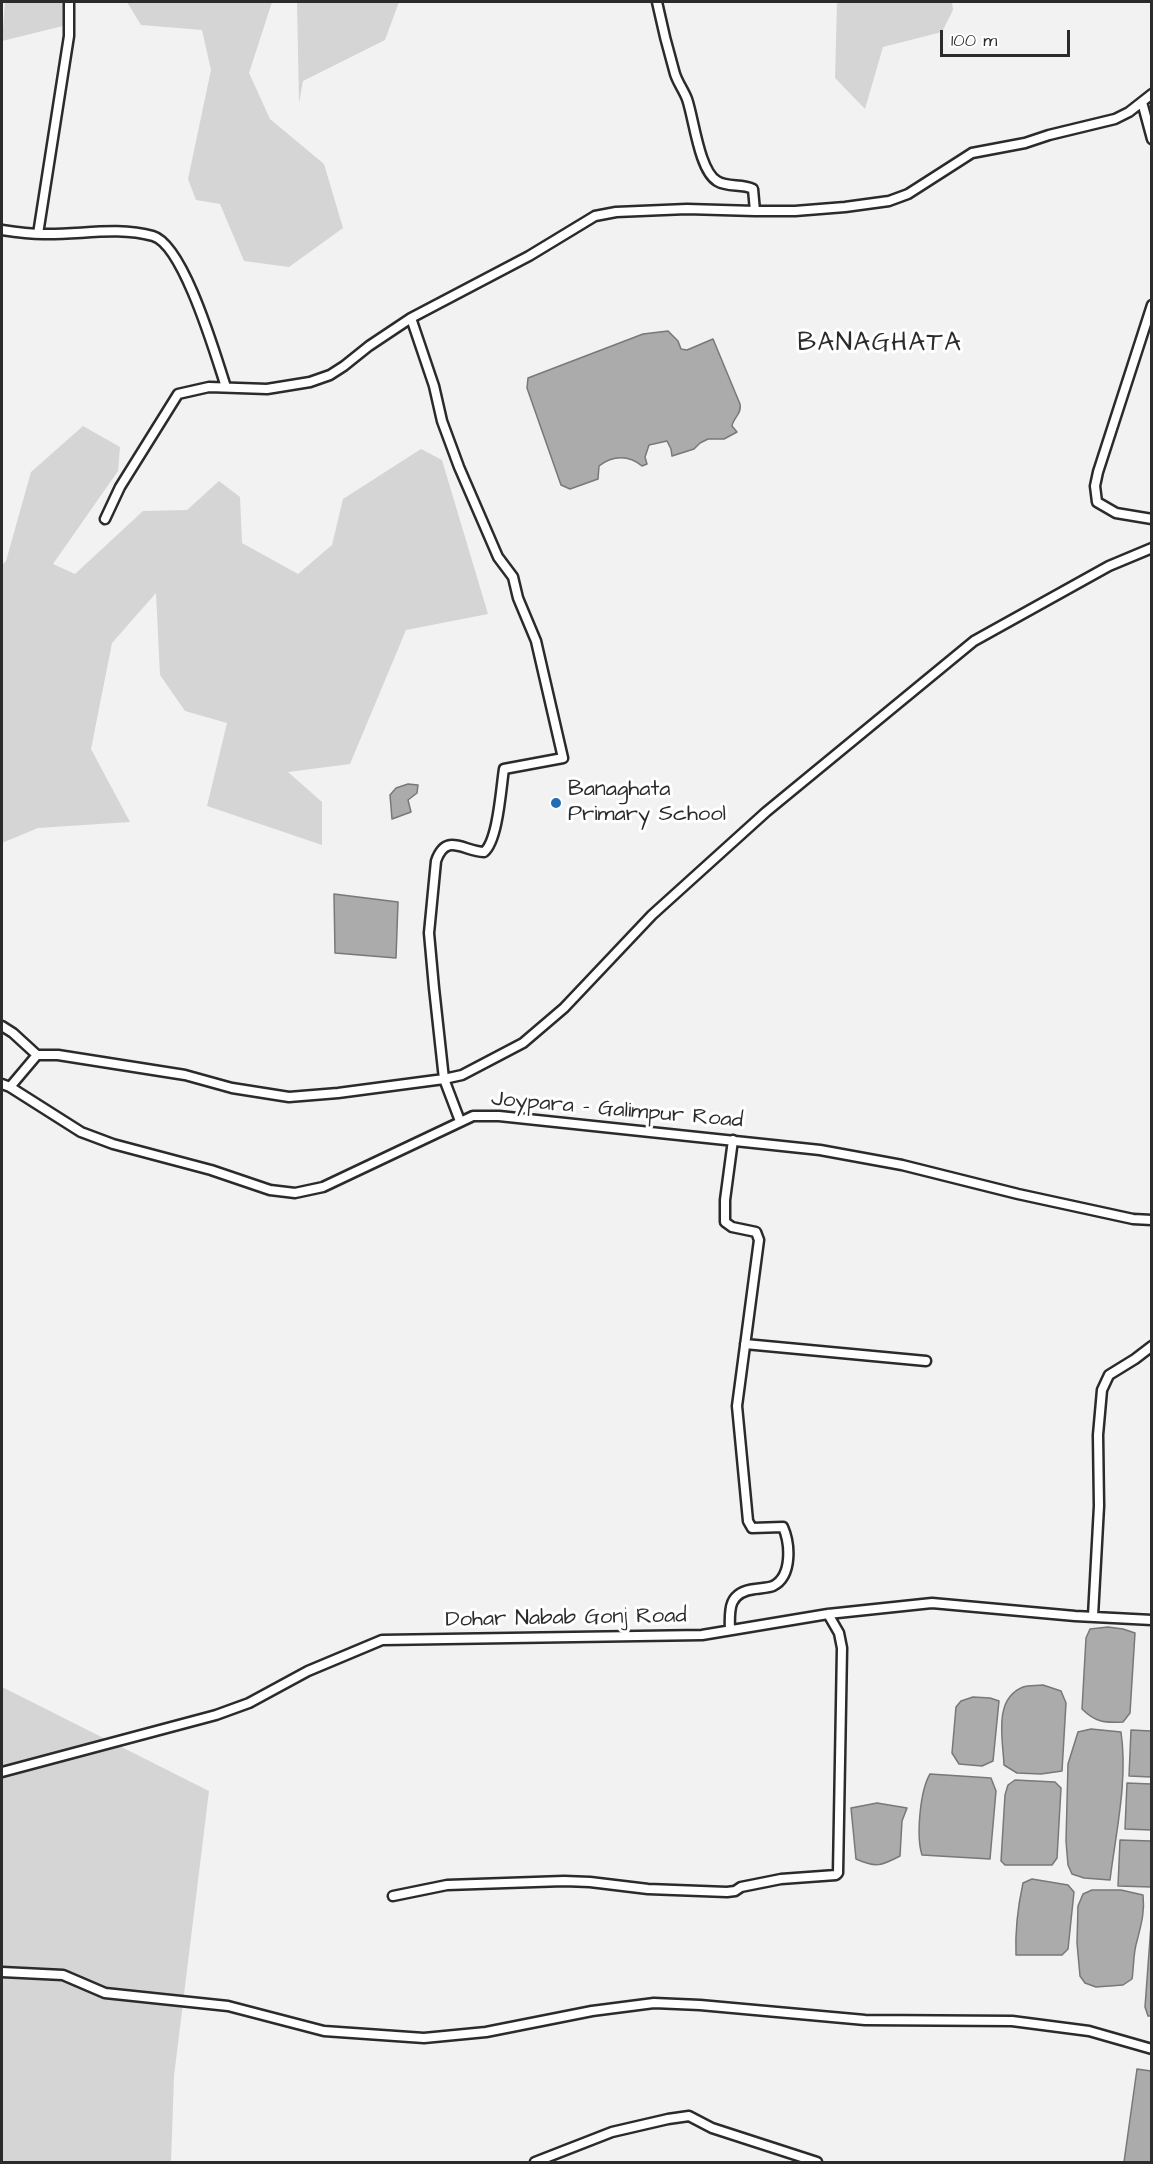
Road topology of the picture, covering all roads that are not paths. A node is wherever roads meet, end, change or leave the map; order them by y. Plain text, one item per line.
1 (69, 2) edge
2 (657, 2) edge
3 (1152, 94) edge
4 (1142, 102) junction
5 (1152, 139) edge
6 (755, 212) junction
7 (2, 230) edge
8 (38, 234) junction
9 (1152, 304) edge
10 (411, 318) junction
11 (226, 387) junction
12 (105, 519) dead end
13 (1152, 519) edge
14 (1152, 548) edge
15 (2, 1026) edge
16 (37, 1055) junction
17 (444, 1079) junction
18 (6, 1085) edge
19 (460, 1121) junction
20 (733, 1140) junction
21 (1152, 1220) edge
22 (746, 1344) junction
23 (1152, 1346) edge
24 (926, 1361) dead end
25 (828, 1614) junction
26 (1093, 1616) junction
27 (1152, 1620) edge
28 (730, 1630) junction
29 (2, 1772) edge
30 (393, 1896) dead end
31 (2, 1972) edge
32 (1152, 2049) edge
33 (535, 2163) edge
34 (817, 2163) edge

1 - 8 street
2 - 6 street
3 - 4 street
4 - 5 street
4 - 6 street
6 - 10 street
7 - 8 street
8 - 11 street
9 - 13 street
10 - 11 street
10 - 17 street
11 - 12 street
14 - 17 street
15 - 16 street
16 - 17 street
16 - 18 street
17 - 19 street
18 - 19 street, Joypara - Galimpur Road
19 - 20 street, Joypara - Galimpur Road
20 - 21 street, Joypara - Galimpur Road
20 - 22 street
22 - 24 street
22 - 28 street
23 - 26 street
25 - 26 street, Dohar Nabab Gonj Road
25 - 28 street, Dohar Nabab Gonj Road
25 - 30 street
26 - 27 street, Dohar Nabab Gonj Road
28 - 29 street, Dohar Nabab Gonj Road
31 - 32 street
33 - 34 street

